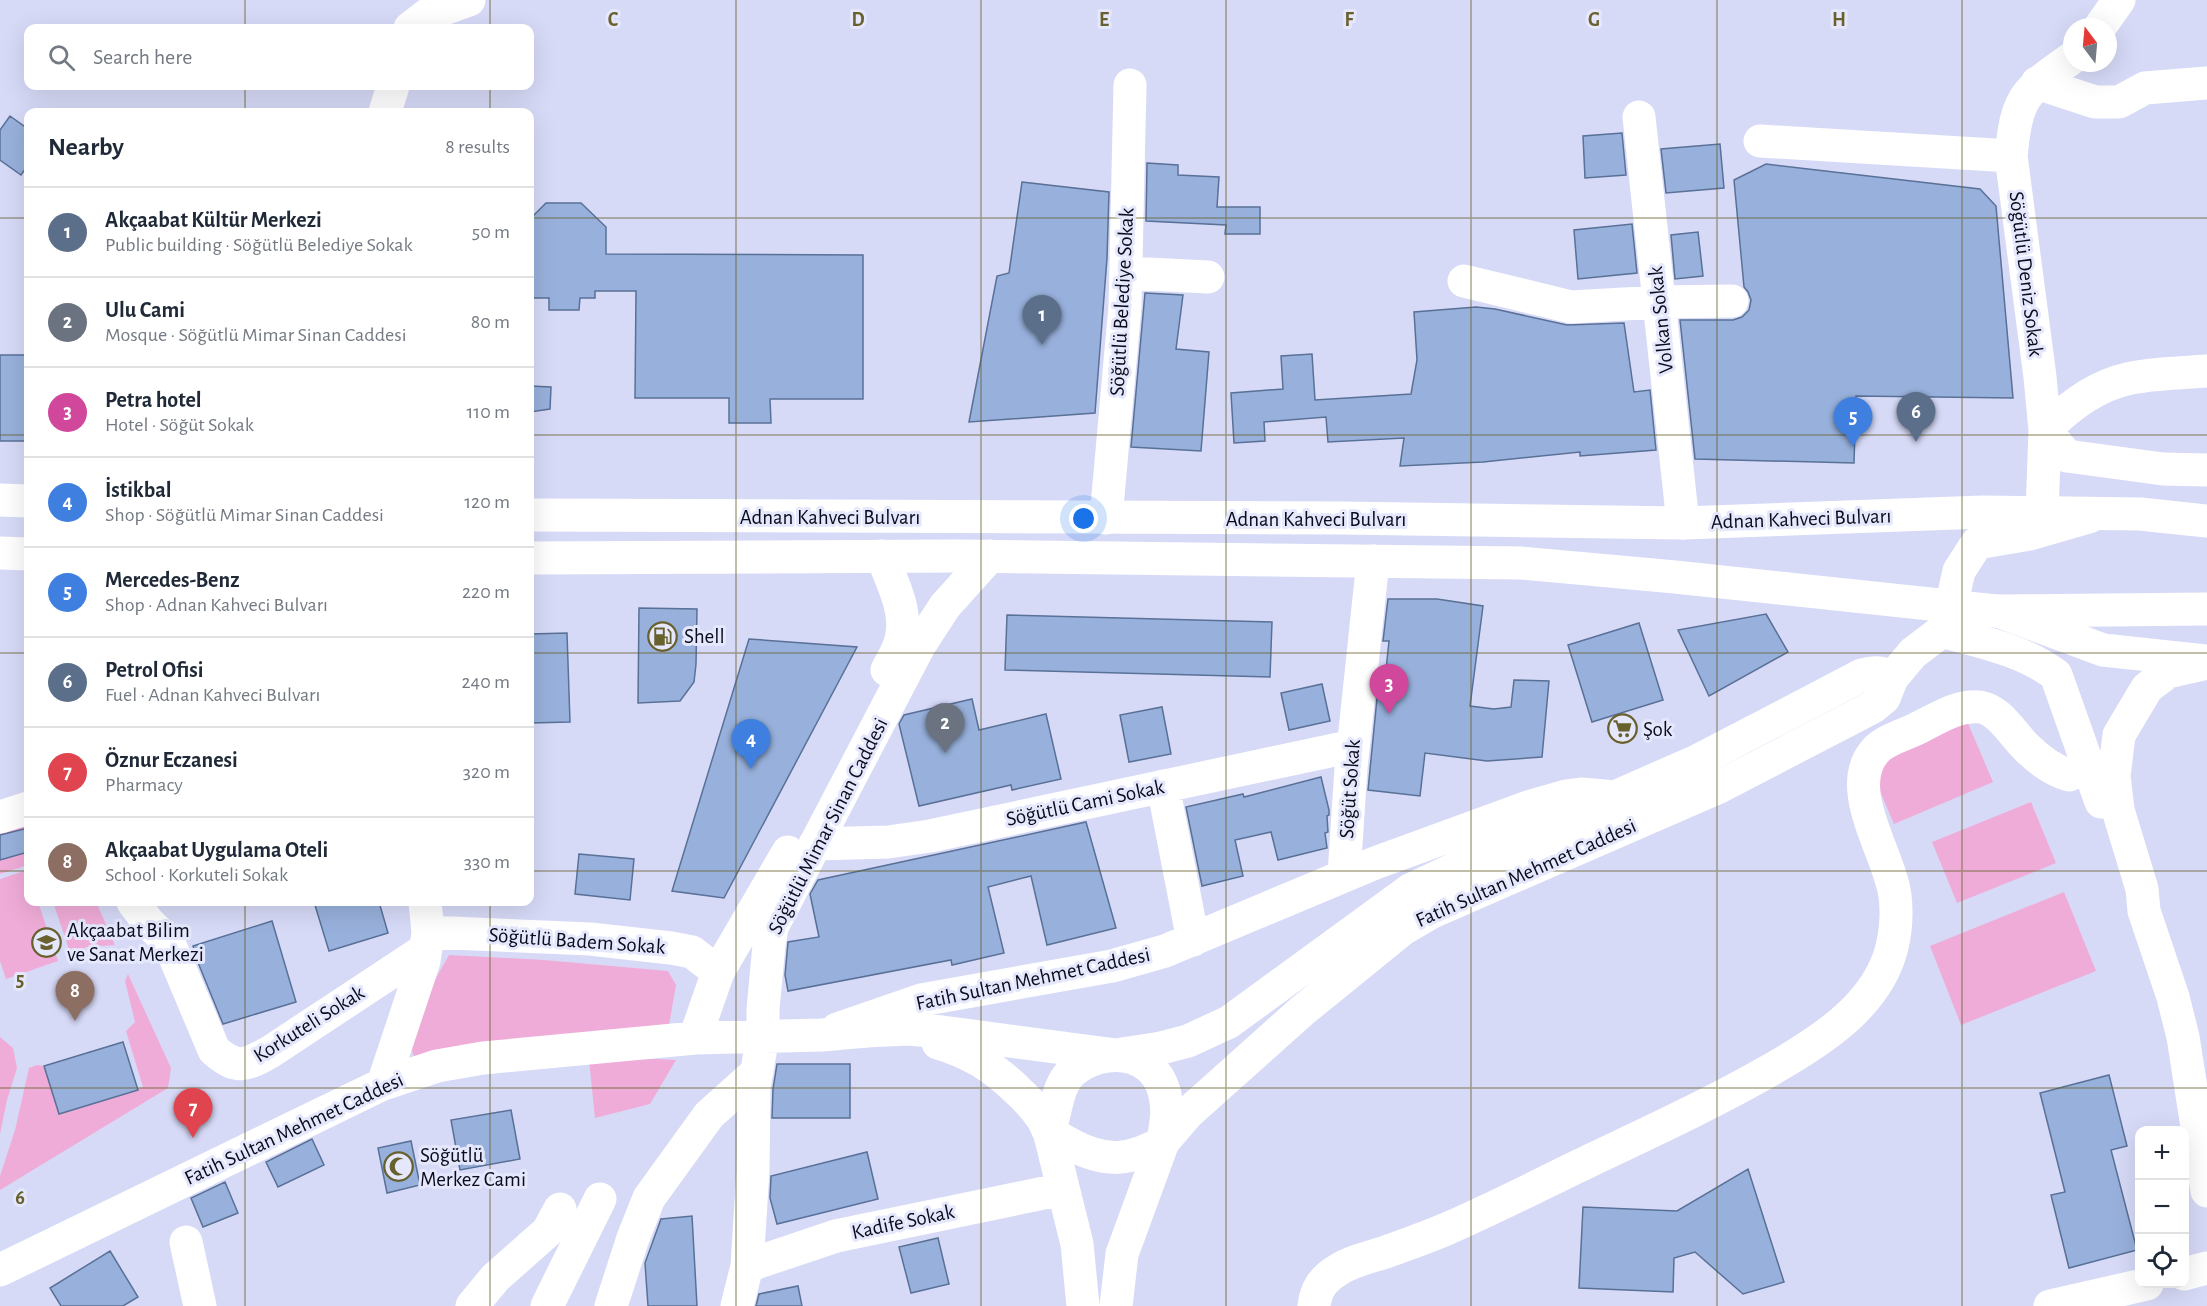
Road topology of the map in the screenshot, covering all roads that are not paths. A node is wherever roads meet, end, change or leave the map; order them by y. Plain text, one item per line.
1 (469, 0) edge
2 (2120, 0) edge
3 (2107, 18) edge
4 (415, 24) edge
5 (2063, 64) edge
6 (2037, 83) junction
7 (2207, 83) edge
8 (1130, 85) dead end
9 (392, 90) edge
10 (386, 108) edge
11 (1639, 117) dead end
12 (1760, 141) dead end
13 (2011, 156) junction
14 (1126, 273) junction
15 (1208, 277) dead end
16 (1464, 282) dead end
17 (1732, 301) dead end
18 (1659, 302) junction
19 (2207, 371) edge
20 (2044, 430) junction
21 (2207, 470) edge
22 (0, 500) edge
23 (24, 501) edge
24 (2101, 513) junction
25 (2042, 514) junction
26 (534, 515) edge
27 (1106, 518) junction
28 (2207, 521) edge
29 (1683, 523) junction
30 (0, 553) edge
31 (24, 554) edge
32 (882, 556) junction
33 (990, 556) junction
34 (534, 558) edge
35 (1373, 561) junction
36 (2207, 609) edge
37 (1996, 610) junction
38 (1946, 619) junction
39 (2207, 662) edge
40 (1892, 678) junction
41 (1353, 746) junction
42 (2069, 775) dead end
43 (1163, 786) junction
44 (1616, 797) junction
45 (24, 809) edge
46 (0, 817) edge
47 (815, 844) junction
48 (1344, 875) junction
49 (136, 906) edge
50 (2144, 911) junction
51 (426, 928) edge
52 (1193, 940) junction
53 (718, 972) junction
54 (866, 1031) junction
55 (822, 1035) junction
56 (763, 1036) junction
57 (695, 1038) junction
58 (1116, 1055) junction
59 (757, 1072) junction
60 (383, 1084) junction
61 (1049, 1131) junction
62 (1163, 1142) junction
63 (1063, 1189) junction
64 (2207, 1191) edge
65 (600, 1199) dead end
66 (560, 1209) dead end
67 (186, 1242) dead end
68 (747, 1266) junction
69 (2207, 1268) edge
70 (0, 1270) edge
71 (2189, 1273) edge
72 (2135, 1287) edge
73 (200, 1306) edge
74 (472, 1306) edge
75 (547, 1306) edge
76 (611, 1306) edge
77 (737, 1306) edge
78 (1083, 1306) edge
79 (1116, 1306) edge
80 (1314, 1306) edge
81 (2050, 1306) edge

1 - 4 main road
2 - 3 main road
5 - 6 main road, Söğütlü Deniz Sokak
6 - 7 main road
6 - 13 main road, Söğütlü Deniz Sokak
8 - 14 main road, Söğütlü Belediye Sokak
9 - 10 main road
11 - 18 main road, Volkan Sokak
12 - 13 main road
13 - 20 main road, Söğütlü Deniz Sokak
14 - 15 main road
14 - 27 main road, Söğütlü Belediye Sokak
16 - 18 main road
17 - 18 main road
18 - 29 main road, Volkan Sokak
19 - 20 main road
20 - 21 main road
20 - 25 main road, Söğütlü Deniz Sokak
22 - 23 main road
24 - 25 main road, Adnan Kahveci Bulvarı
24 - 28 main road, Adnan Kahveci Bulvarı
24 - 38 main road, Adnan Kahveci Bulvarı
25 - 29 main road, Adnan Kahveci Bulvarı
26 - 27 main road, Adnan Kahveci Bulvarı
27 - 29 main road, Adnan Kahveci Bulvarı
30 - 31 main road
32 - 33 main road, Adnan Kahveci Bulvarı
32 - 34 main road, Adnan Kahveci Bulvarı
32 - 53 main road, Söğütlü Mimar Sinan Caddesi
33 - 35 main road, Adnan Kahveci Bulvarı
33 - 47 main road, Söğütlü Mimar Sinan Caddesi
35 - 38 main road, Adnan Kahveci Bulvarı
35 - 41 main road, Söğüt Sokak
36 - 37 main road, Adnan Kahveci Bulvarı
37 - 38 main road, Adnan Kahveci Bulvarı
37 - 39 main road
38 - 40 main road, Fatih Sultan Mehmet Caddesi
38 - 50 main road
39 - 50 main road
40 - 44 main road, Fatih Sultan Mehmet Caddesi
40 - 62 main road, Fatih Sultan Mehmet Caddesi
41 - 43 main road, Söğütlü Cami Sokak
41 - 48 main road, Söğüt Sokak
42 - 80 main road
43 - 47 main road, Söğütlü Cami Sokak
43 - 52 main road
44 - 48 main road, Fatih Sultan Mehmet Caddesi
44 - 58 main road, Fatih Sultan Mehmet Caddesi
45 - 46 main road
47 - 56 main road, Söğütlü Mimar Sinan Caddesi
48 - 52 main road, Fatih Sultan Mehmet Caddesi
49 - 51 main road, Korkuteli Sokak
50 - 64 main road
51 - 53 main road, Söğütlü Badem Sokak
51 - 60 main road
52 - 55 main road, Fatih Sultan Mehmet Caddesi
53 - 57 main road, Söğütlü Mimar Sinan Caddesi
54 - 55 main road, Fatih Sultan Mehmet Caddesi
54 - 58 main road, Fatih Sultan Mehmet Caddesi
54 - 61 main road, Fatih Sultan Mehmet Caddesi
55 - 56 main road, Fatih Sultan Mehmet Caddesi
56 - 57 main road, Fatih Sultan Mehmet Caddesi
56 - 59 main road, Söğütlü Mimar Sinan Caddesi
57 - 60 main road, Fatih Sultan Mehmet Caddesi
58 - 61 main road, Fatih Sultan Mehmet Caddesi
58 - 62 main road, Fatih Sultan Mehmet Caddesi
59 - 68 main road, Söğütlü Mimar Sinan Caddesi
59 - 76 main road
60 - 70 main road, Fatih Sultan Mehmet Caddesi
61 - 62 main road, Fatih Sultan Mehmet Caddesi
61 - 63 main road
62 - 79 main road
63 - 68 main road, Kadife Sokak
63 - 78 main road
65 - 75 main road
66 - 74 main road
67 - 73 main road
68 - 77 main road, Söğütlü Mimar Sinan Caddesi
69 - 71 main road
72 - 81 main road

